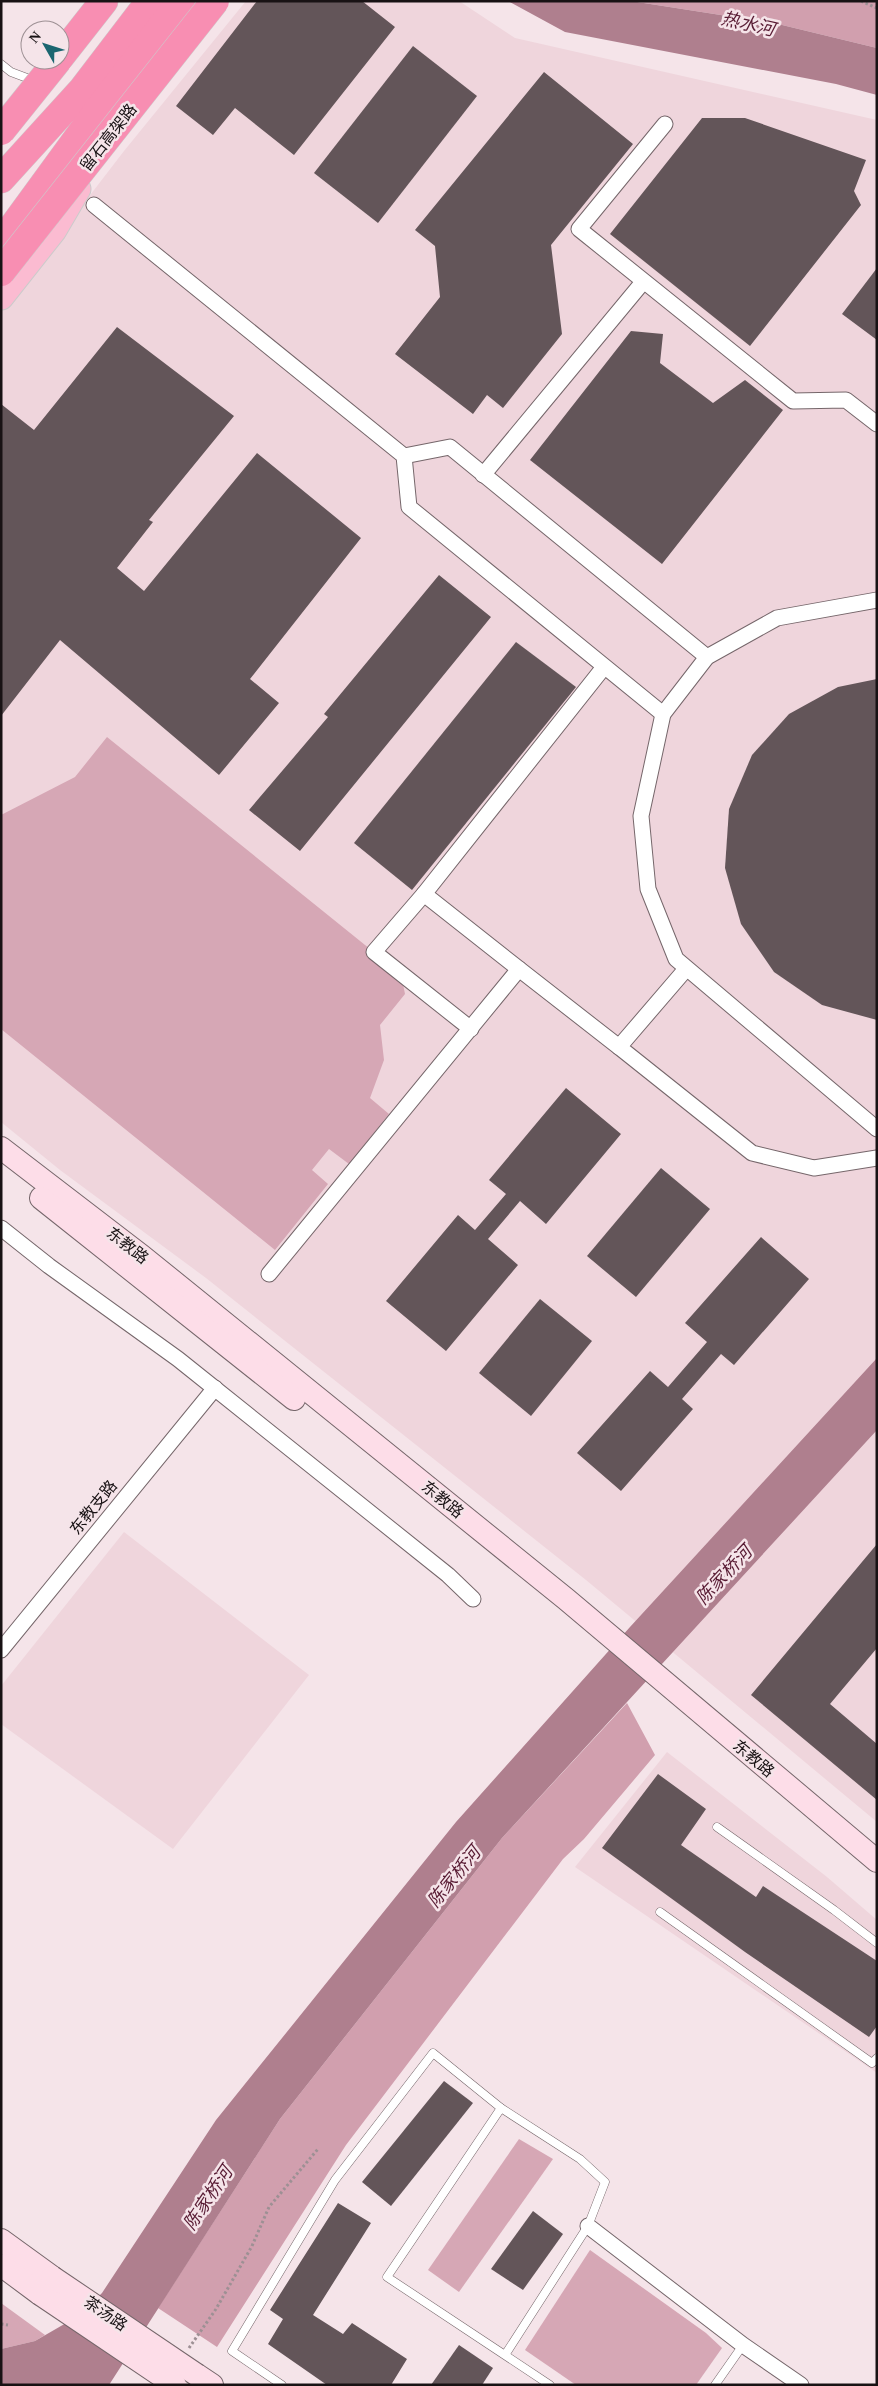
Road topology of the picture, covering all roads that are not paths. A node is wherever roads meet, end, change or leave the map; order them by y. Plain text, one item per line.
1 (104, 1) edge
2 (114, 1) edge
3 (150, 1) edge
4 (182, 1) edge
5 (210, 1) edge
6 (215, 1) edge
7 (70, 45) edge
8 (1, 64) edge
9 (50, 70) edge
10 (48, 87) junction
11 (665, 124) dead end
12 (1, 130) edge
13 (1, 179) edge
14 (94, 206) dead end
15 (22, 216) junction
16 (1, 243) edge
17 (1, 250) edge
18 (1, 272) edge
19 (642, 282) junction
20 (1, 297) edge
21 (877, 424) edge
22 (404, 456) junction
23 (484, 474) junction
24 (877, 600) edge
25 (707, 657) junction
26 (604, 667) junction
27 (663, 714) junction
28 (424, 894) junction
29 (519, 969) junction
30 (686, 969) junction
31 (471, 1029) junction
32 (619, 1048) junction
33 (877, 1129) edge
34 (1, 1148) edge
35 (877, 1158) edge
36 (1, 1166) edge
37 (1, 1228) edge
38 (269, 1274) dead end
39 (215, 1388) junction
40 (473, 1599) dead end
41 (563, 1605) junction
42 (1, 1650) edge
43 (699, 1720) junction
44 (717, 1827) dead end
45 (877, 1860) edge
46 (877, 1876) edge
47 (660, 1912) dead end
48 (877, 1944) edge
49 (877, 2058) edge
50 (501, 2108) junction
51 (588, 2226) junction
52 (1, 2240) edge
53 (1, 2265) edge
54 (46, 2286) junction
55 (743, 2345) junction
56 (505, 2355) junction
57 (204, 2380) edge
58 (175, 2385) edge
59 (282, 2385) edge
60 (550, 2385) edge
61 (715, 2385) edge
62 (801, 2385) edge

1 - 7 highway
2 - 10 main road
3 - 13 highway
4 - 15 highway, 留石高架路
5 - 20 main road
6 - 18 highway, 留石高架路, bridge
8 - 10 lane
9 - 12 highway, bridge
10 - 12 main road
11 - 19 street
14 - 22 street
15 - 16 highway, 留石高架路
15 - 17 highway
19 - 21 street
19 - 23 street
22 - 23 street
22 - 26 street
23 - 25 street
24 - 25 street
25 - 27 street
26 - 27 street
26 - 28 street
27 - 30 street
28 - 29 street
28 - 31 street
29 - 31 street
29 - 32 street
30 - 32 street
30 - 33 street
31 - 38 street
32 - 35 street
34 - 41 street, 东教路
36 - 41 street, 东教路
37 - 39 street
39 - 40 street
39 - 42 street, 东教支路
41 - 43 street, 东教路
43 - 45 street, 东教路
43 - 46 street, 东教路
44 - 48 lane
47 - 49 lane
50 - 51 lane
50 - 56 lane
50 - 59 lane
51 - 55 street
51 - 56 lane
52 - 54 street, 茶汤路
53 - 54 street, 茶汤路
54 - 57 street, 茶汤路, bridge
54 - 58 street, 茶汤路, bridge
55 - 61 lane
55 - 62 street
56 - 60 lane

